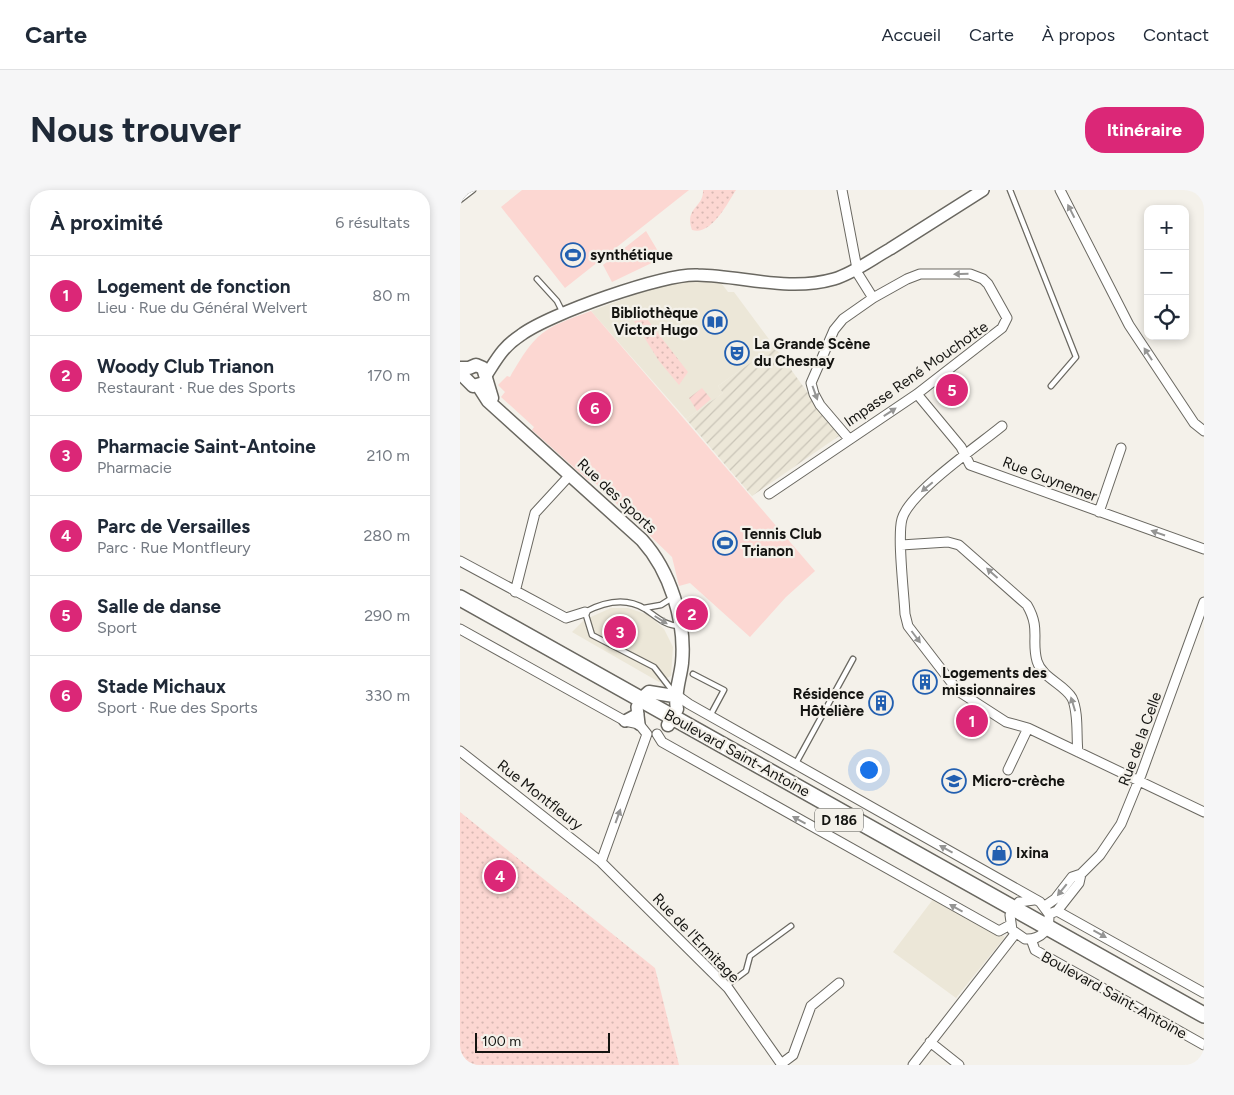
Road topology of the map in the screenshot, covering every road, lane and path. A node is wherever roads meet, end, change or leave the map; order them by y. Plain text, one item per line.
1 (473, 190) edge
2 (842, 190) edge
3 (983, 190) edge
4 (1010, 190) edge
5 (1060, 190) edge
6 (460, 200) edge
7 (858, 268) junction
8 (537, 279) dead end
9 (873, 298) junction
10 (563, 313) junction
11 (473, 374) edge
12 (1051, 386) dead end
13 (917, 394) junction
14 (1002, 426) dead end
15 (1204, 431) edge
16 (849, 439) junction
17 (1121, 448) dead end
18 (965, 456) junction
19 (570, 475) junction
20 (769, 494) dead end
21 (1099, 512) junction
22 (901, 545) junction
23 (1204, 549) edge
24 (460, 561) edge
25 (515, 592) junction
26 (460, 598) edge
27 (673, 598) junction
28 (1204, 602) edge
29 (460, 608) edge
30 (644, 608) junction
31 (585, 612) junction
32 (680, 626) junction
33 (460, 629) edge
34 (853, 659) dead end
35 (693, 674) dead end
36 (675, 695) junction
37 (639, 709) junction
38 (710, 716) junction
39 (624, 721) joint
40 (662, 728) junction
41 (1028, 728) junction
42 (460, 751) edge
43 (1078, 752) junction
44 (795, 765) junction
45 (1008, 770) dead end
46 (1139, 781) junction
47 (1204, 812) edge
48 (601, 862) junction
49 (1081, 874) junction
50 (1034, 900) junction
51 (1011, 916) junction
52 (1045, 922) junction
53 (791, 926) dead end
54 (1016, 934) junction
55 (839, 983) dead end
56 (726, 986) junction
57 (1204, 993) edge
58 (1204, 1014) edge
59 (1204, 1023) edge
60 (930, 1042) junction
61 (1204, 1045) edge
62 (781, 1065) edge
63 (913, 1065) edge
64 (960, 1065) edge

1 - 6 lane
2 - 7 street
3 - 7 street
4 - 12 lane
15 -> 5 street
7 - 9 street
7 - 10 street
8 - 10 lane
13 -> 9 street, Impasse René Mouchotte
9 -> 16 street
10 - 11 street
11 - 19 main road, Rue des Sports
16 -> 13 street, Impasse René Mouchotte
13 - 18 street, Rue Guynemer
14 - 18 street
16 - 20 street, Impasse René Mouchotte
17 - 21 street
18 - 21 street, Rue Guynemer
18 -> 22 street
19 - 25 street
19 - 27 main road, Rue des Sports
23 -> 21 street, Rue Guynemer
22 -> 41 street
43 -> 22 street
24 - 25 street
25 - 31 street
26 - 37 main road, Boulevard Saint-Antoine / D 186
27 - 30 lane
27 - 32 main road, Rue des Sports
28 - 46 street, Rue de la Celle
29 - 37 main road, Boulevard Saint-Antoine / D 186
30 - 31 lane
30 -> 32 lane
31 - 36 lane
32 - 36 main road, Rue des Sports
33 - 39 street
34 - 44 lane
35 - 38 lane
36 - 37 main road
36 - 38 street, Boulevard Saint-Antoine
36 - 40 main road, Rue des Sports
37 - 39 street
37 - 40 main road, Boulevard Saint-Antoine / D 186
37 - 40 street, Boulevard Saint-Antoine
38 - 44 street, Boulevard Saint-Antoine
48 -> 40 street
40 - 51 main road, Boulevard Saint-Antoine / D 186
51 -> 40 street, Boulevard Saint-Antoine
41 - 43 street
41 - 45 street
42 - 48 street, Rue Montfleury
43 - 46 street
50 -> 44 street, Boulevard Saint-Antoine
46 - 47 street
46 - 49 street, Rue de la Celle
48 - 56 street, Rue de l'Ermitage
49 - 52 street, Rue de la Celle
49 -> 52 street, Rue de la Celle
50 - 51 street, Boulevard Saint-Antoine
50 - 52 street, Boulevard Saint-Antoine
51 - 52 main road, Boulevard Saint-Antoine / D 186
51 - 54 street, Boulevard Saint-Antoine
52 - 54 street, Boulevard Saint-Antoine
52 -> 57 street, Boulevard Saint-Antoine
52 - 58 main road, Boulevard Saint-Antoine / D 186
52 - 59 main road, Boulevard Saint-Antoine / D 186
52 - 61 street, Boulevard Saint-Antoine
53 - 56 lane
54 - 60 street
55 - 62 street
56 - 62 street, Rue de l'Ermitage
60 - 63 street
60 - 64 street

